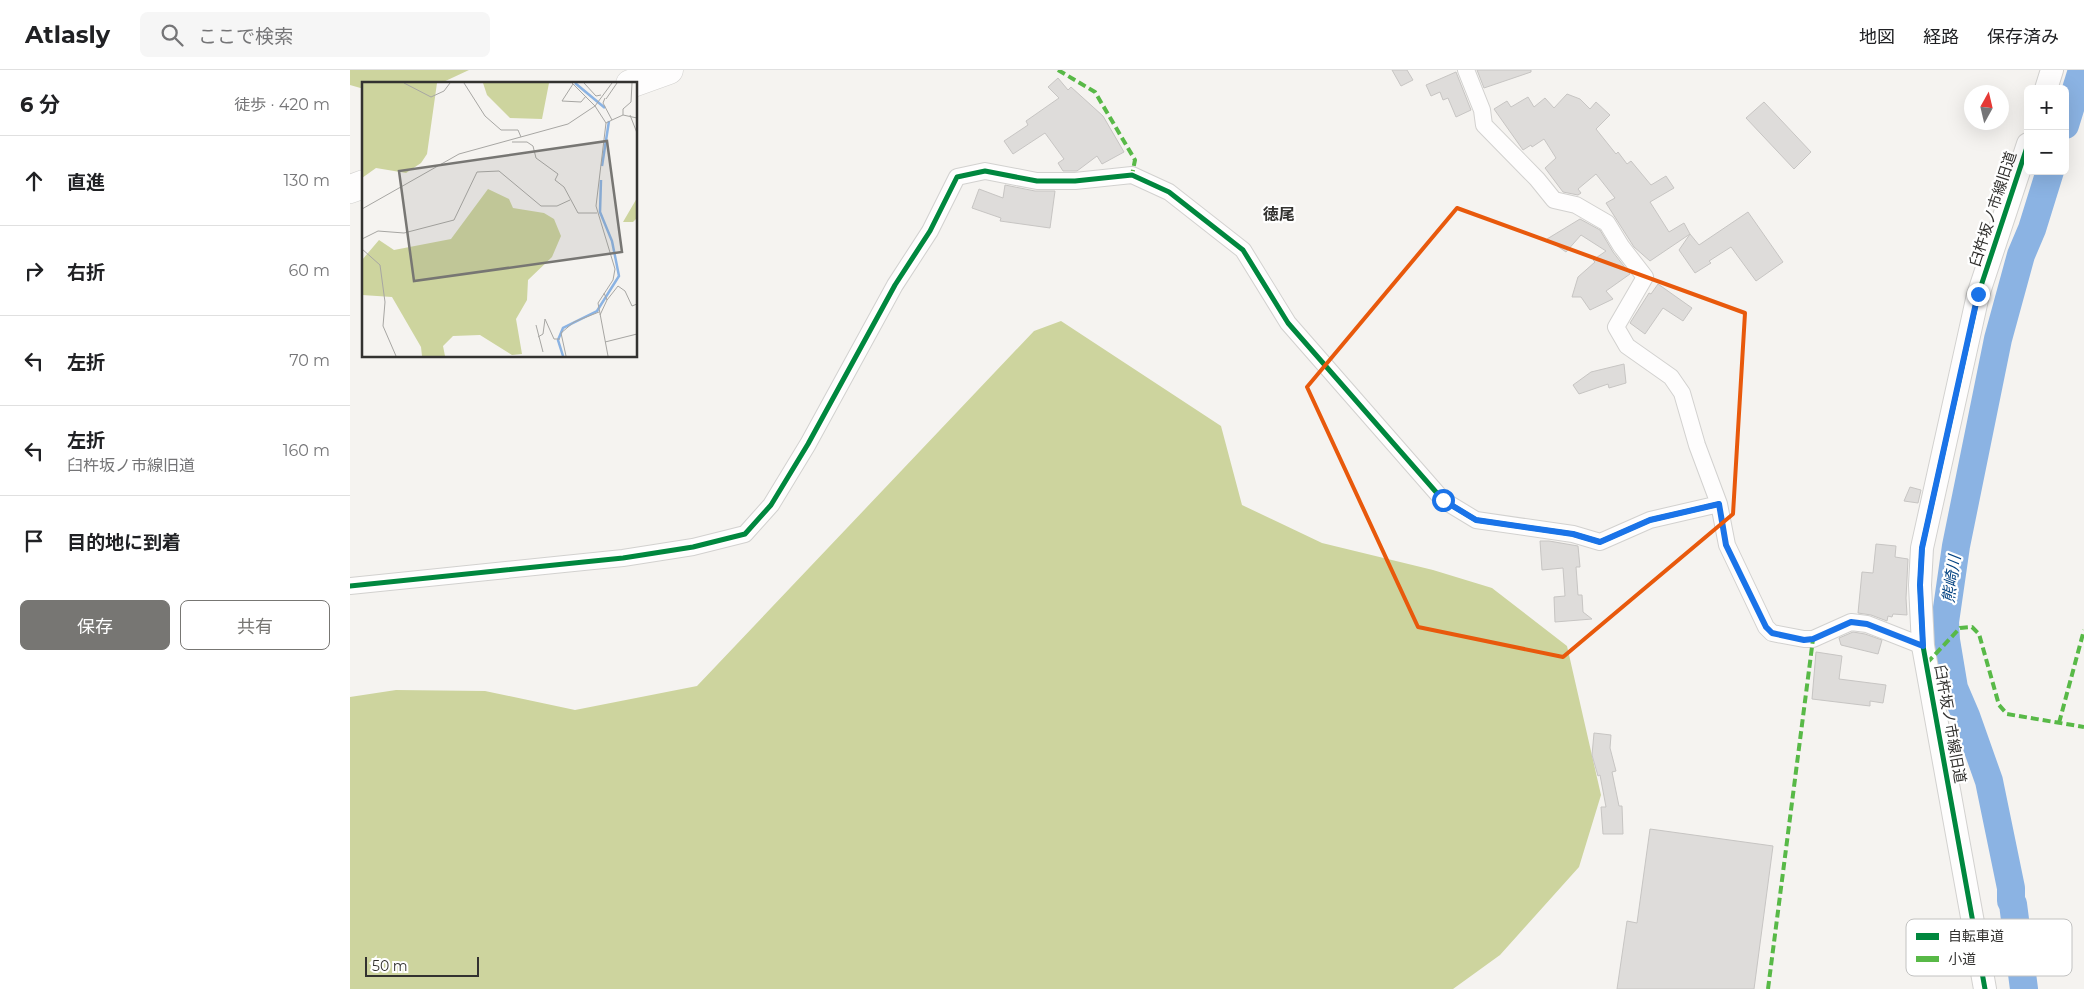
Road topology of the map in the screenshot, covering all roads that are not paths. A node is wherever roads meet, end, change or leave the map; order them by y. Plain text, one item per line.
1 (669, 70) edge
2 (1466, 70) edge
3 (2052, 70) edge
4 (636, 82) edge
5 (2047, 85) edge
6 (2024, 156) edge
7 (362, 185) edge
8 (350, 190) edge
9 (1719, 504) junction
10 (350, 586) edge
11 (1923, 646) junction
12 (1972, 919) edge
13 (1983, 976) edge
14 (1985, 989) edge

1 - 4 highway
2 - 9 street
3 - 5 street
6 - 11 street, 臼杵坂ノ市線旧道
7 - 8 highway
9 - 10 street
9 - 11 street
11 - 12 street, 臼杵坂ノ市線旧道
13 - 14 street, 臼杵坂ノ市線旧道

